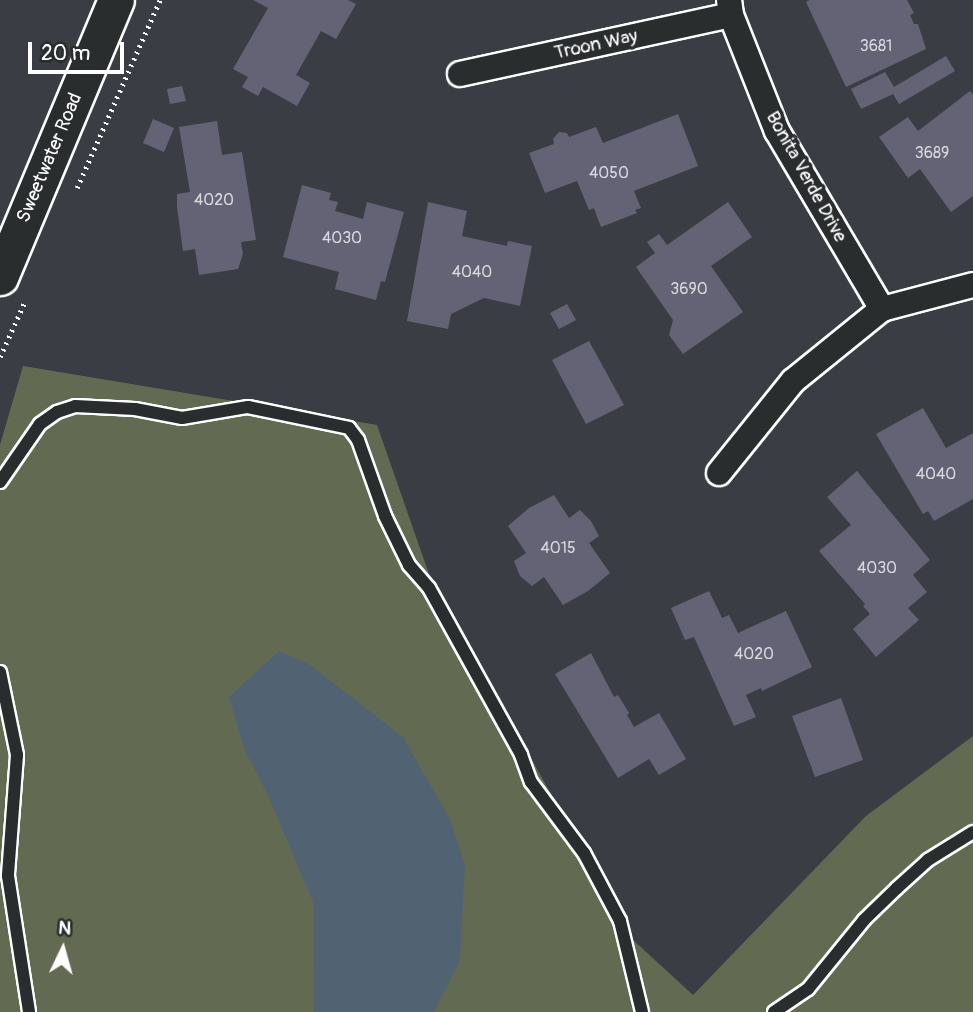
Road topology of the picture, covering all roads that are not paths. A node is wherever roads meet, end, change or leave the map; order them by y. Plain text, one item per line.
1 (116, 0) edge
2 (730, 7) edge
3 (460, 74) dead end
4 (0, 276) edge
5 (973, 285) edge
6 (882, 309) junction
7 (719, 473) dead end
8 (0, 482) edge
9 (0, 672) edge
10 (973, 832) edge
11 (29, 1012) edge
12 (642, 1012) edge
13 (774, 1012) edge

1 - 4 main road, Sweetwater Road
2 - 3 street, Troon Way
2 - 6 street, Bonita Verde Drive
5 - 6 street
6 - 7 street
8 - 12 lane
9 - 11 lane
10 - 13 lane

